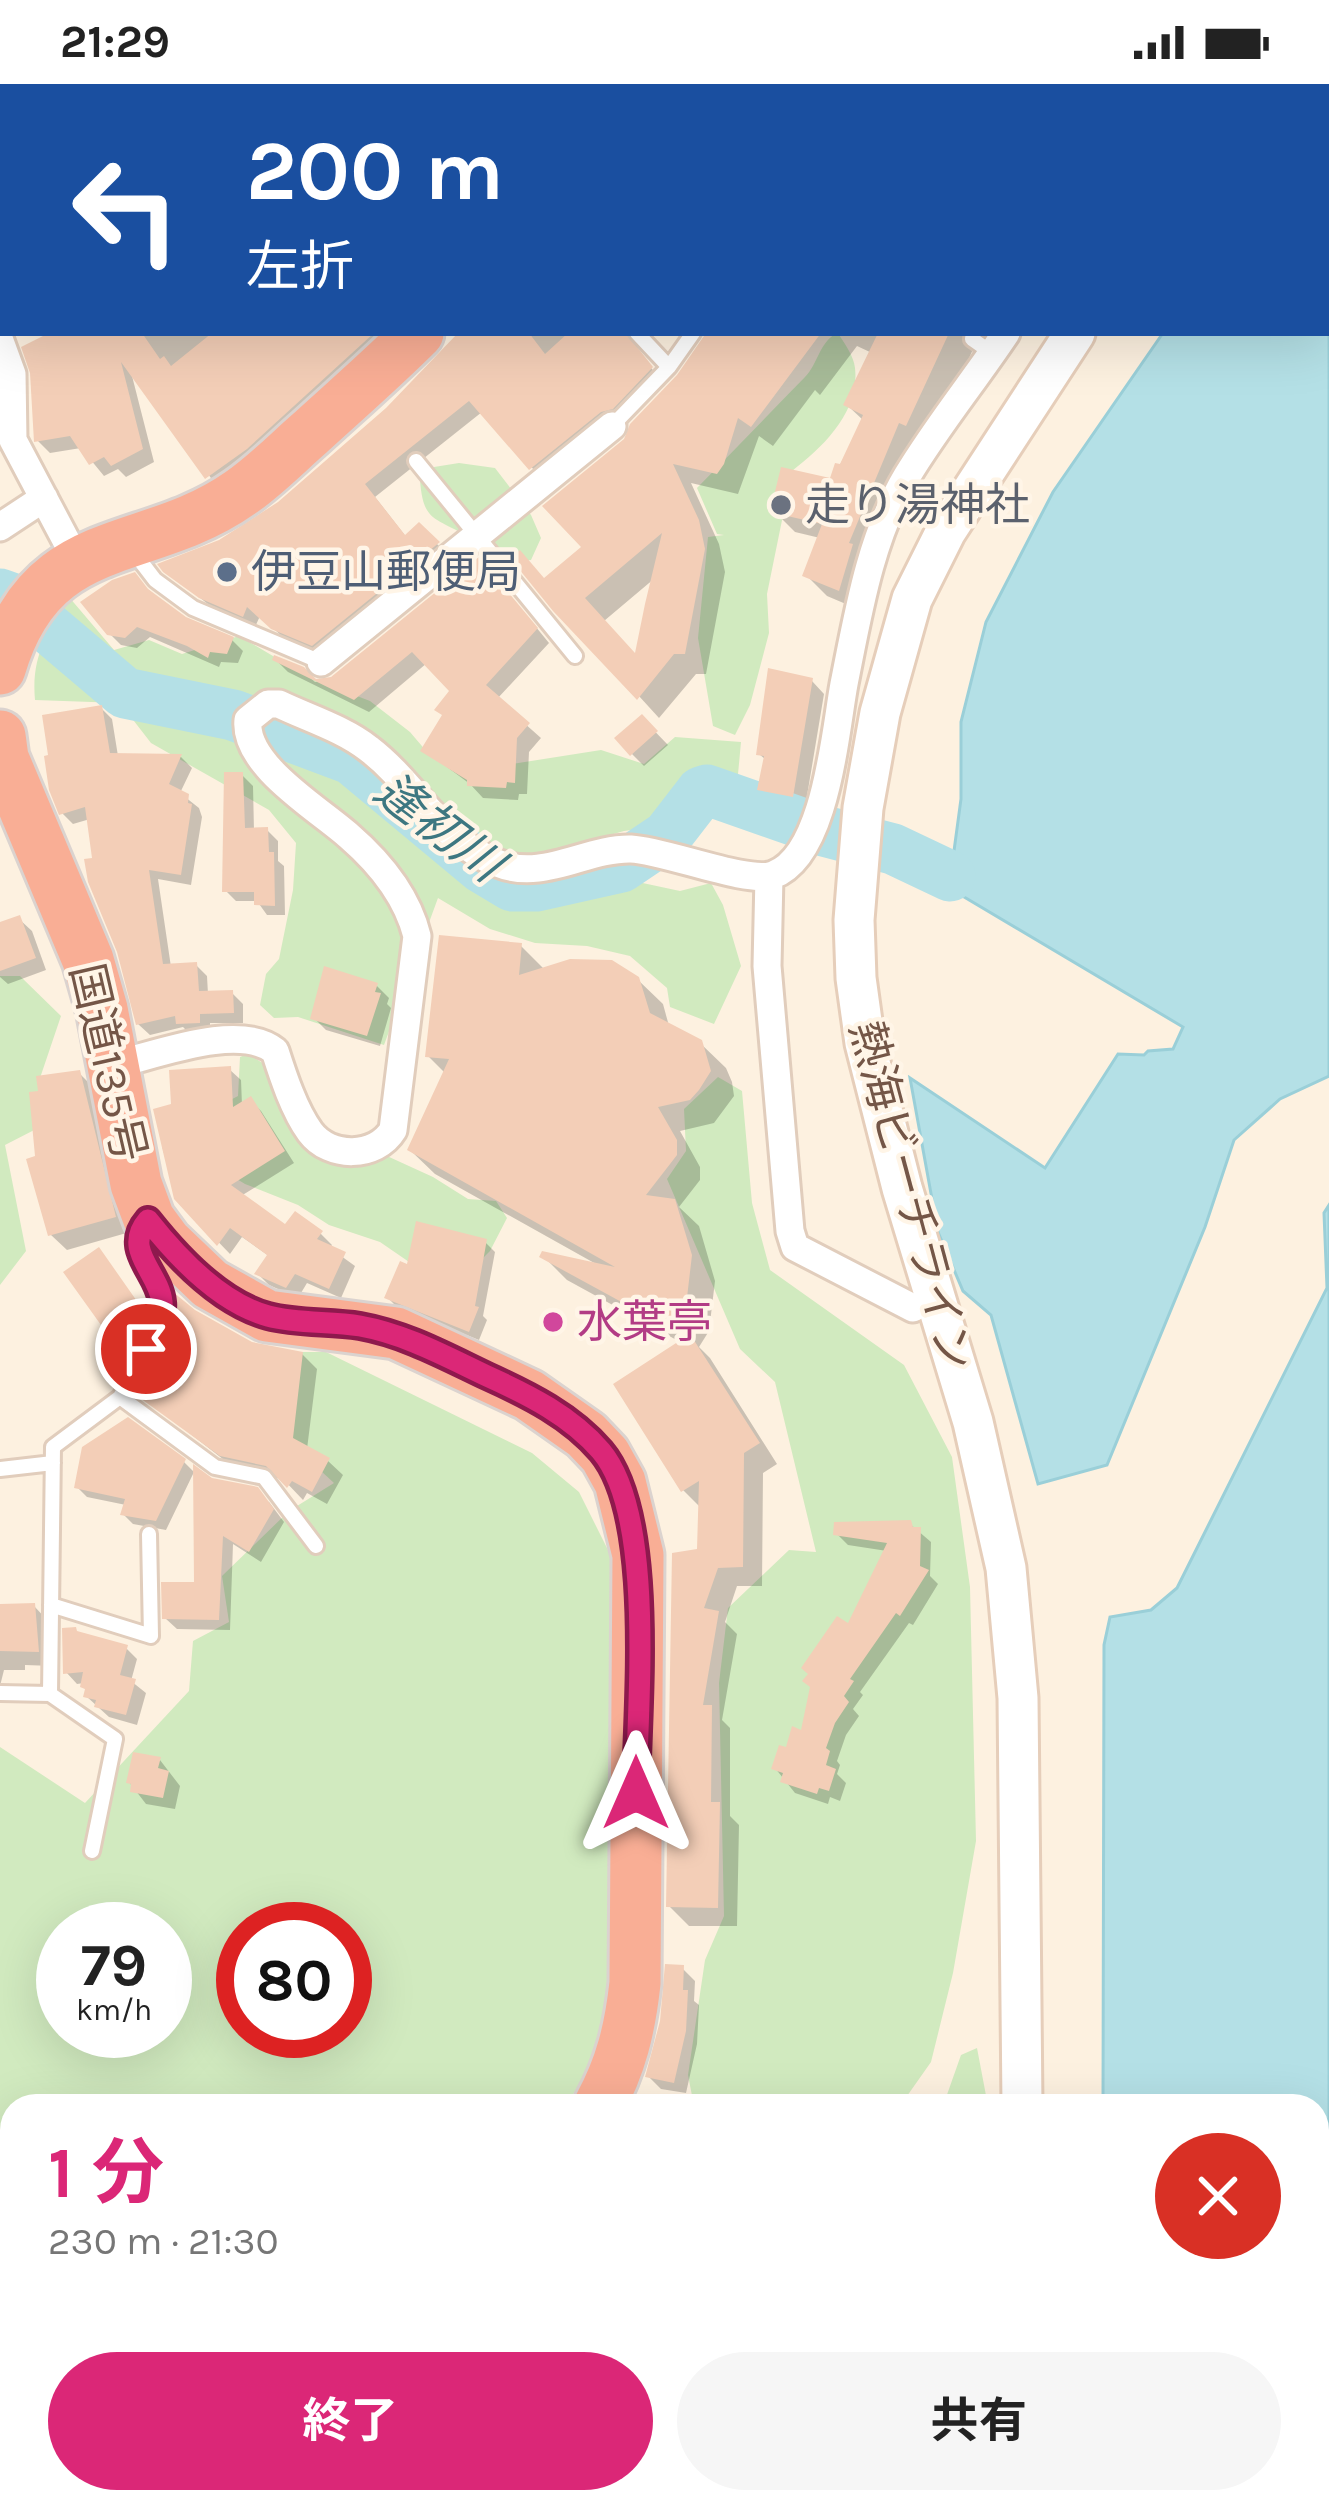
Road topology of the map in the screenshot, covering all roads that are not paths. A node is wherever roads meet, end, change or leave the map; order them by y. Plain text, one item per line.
1 (415, 336) edge
2 (640, 336) edge
3 (691, 336) edge
4 (1074, 336) edge
5 (0, 340) edge
6 (990, 340) edge
7 (669, 368) junction
8 (612, 426) joint
9 (416, 460) dead end
10 (44, 498) junction
11 (0, 526) edge
12 (476, 536) junction
13 (125, 541) junction
14 (70, 568) junction
15 (5, 652) edge
16 (574, 656) dead end
17 (321, 662) joint
18 (0, 736) edge
19 (769, 876) junction
20 (113, 1065) junction
21 (148, 1220) junction
22 (913, 1308) dead end
23 (120, 1396) junction
24 (53, 1462) junction
25 (0, 1469) edge
26 (149, 1534) dead end
27 (316, 1546) dead end
28 (51, 1605) junction
29 (0, 1693) edge
30 (50, 1694) junction
31 (92, 1851) dead end
32 (606, 2094) edge
33 (1022, 2094) edge

1 - 13 highway
2 - 7 lane
3 - 7 lane
4 - 33 street, 熱海ビーチライン
5 - 10 street
6 - 19 street
7 - 8 lane
8 - 12 street
9 - 12 lane
10 - 11 street
10 - 14 street
12 - 16 lane
12 - 17 street
13 - 14 highway
13 - 17 lane
14 - 15 highway
18 - 20 highway, 国道135号
19 - 20 street
19 - 22 street
20 - 21 highway, 国道135号
21 - 23 lane
21 - 32 highway, 国道135号
23 - 24 lane
23 - 27 lane
24 - 25 lane
24 - 28 lane
26 - 28 lane
28 - 30 lane
29 - 30 lane
30 - 31 lane

